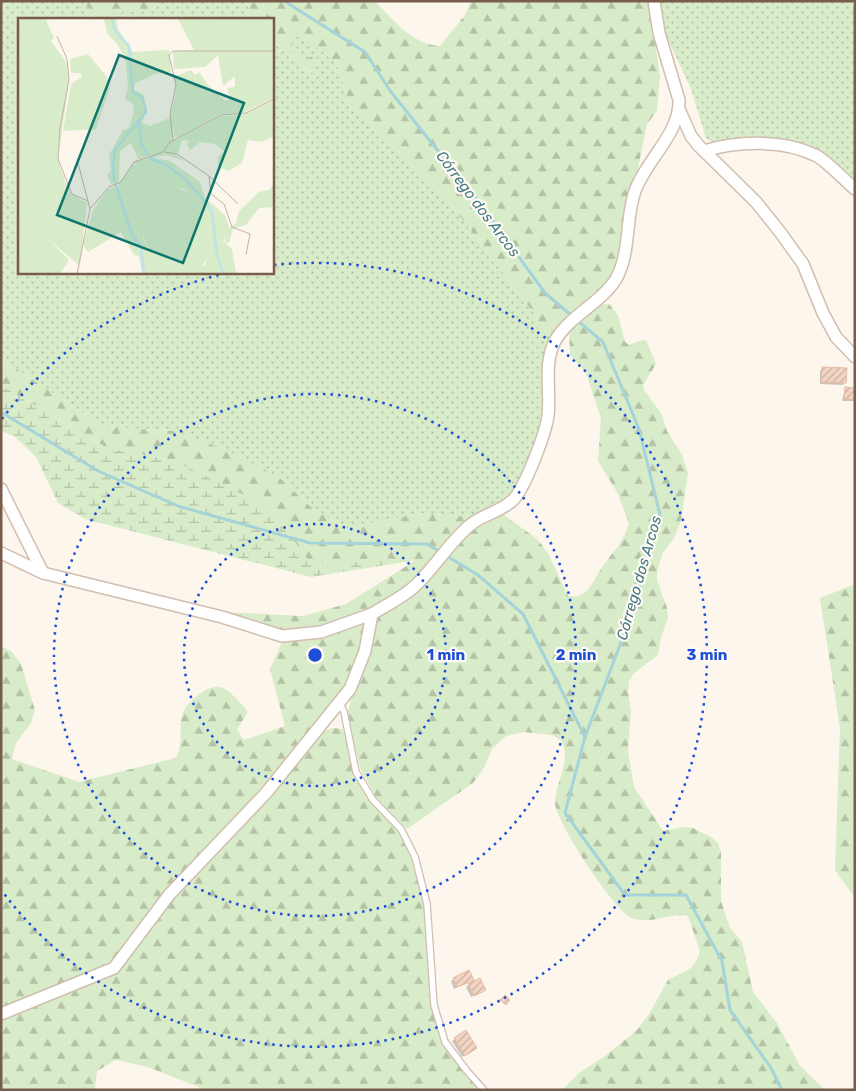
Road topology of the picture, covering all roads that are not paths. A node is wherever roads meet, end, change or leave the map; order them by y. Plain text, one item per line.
1 (654, 1) edge
2 (679, 109) junction
3 (704, 151) junction
4 (855, 189) edge
5 (855, 357) edge
6 (1, 489) edge
7 (1, 553) edge
8 (43, 573) junction
9 (372, 614) junction
10 (340, 703) junction
11 (1, 1014) edge
12 (484, 1090) edge

1 - 2 street
2 - 3 street
2 - 9 street
3 - 4 street
3 - 5 street
6 - 8 street
7 - 8 street
8 - 9 street
9 - 10 street
10 - 11 street
10 - 12 lane

